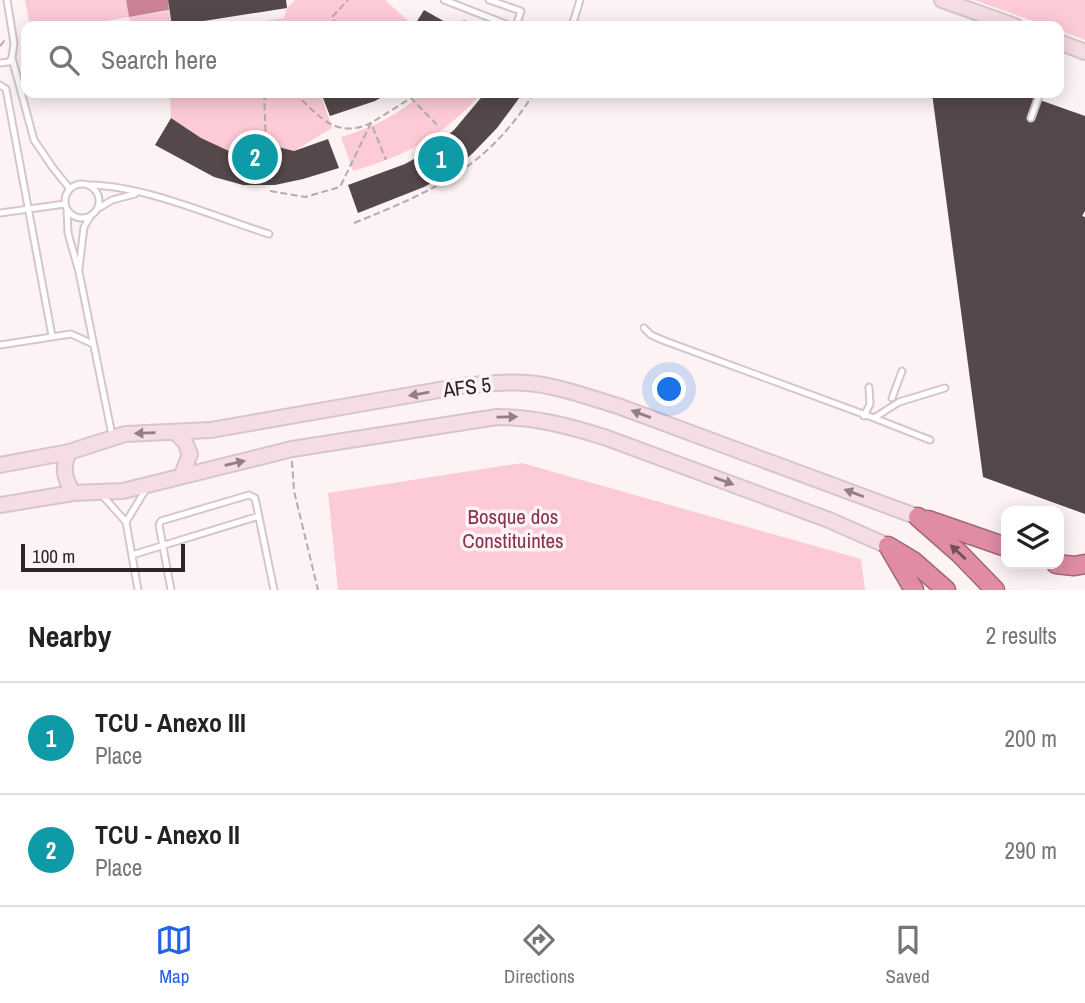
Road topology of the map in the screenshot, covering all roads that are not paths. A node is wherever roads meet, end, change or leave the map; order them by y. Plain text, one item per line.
1 (6, 0) edge
2 (443, 0) edge
3 (468, 0) edge
4 (580, 0) edge
5 (942, 0) edge
6 (493, 1) edge
7 (465, 9) junction
8 (500, 21) edge
9 (516, 21) edge
10 (574, 21) edge
11 (1001, 21) edge
12 (1064, 45) edge
13 (1085, 52) edge
14 (12, 58) junction
15 (0, 63) edge
16 (0, 85) edge
17 (21, 92) edge
18 (23, 98) edge
19 (1038, 98) edge
20 (1031, 118) dead end
21 (90, 185) junction
22 (70, 189) junction
23 (148, 195) junction
24 (66, 207) junction
25 (29, 208) junction
26 (98, 209) junction
27 (0, 213) edge
28 (91, 216) junction
29 (269, 234) dead end
30 (79, 272) junction
31 (644, 328) dead end
32 (51, 336) junction
33 (93, 344) junction
34 (0, 345) edge
35 (902, 371) dead end
36 (869, 387) dead end
37 (944, 388) dead end
38 (892, 398) dead end
39 (864, 415) junction
40 (874, 418) junction
41 (176, 433) junction
42 (112, 437) junction
43 (930, 440) dead end
44 (69, 452) junction
45 (0, 465) edge
46 (182, 475) junction
47 (148, 486) junction
48 (73, 492) junction
49 (99, 492) junction
50 (0, 505) edge
51 (259, 516) junction
52 (918, 517) junction
53 (127, 522) junction
54 (1001, 545) edge
55 (164, 546) junction
56 (888, 546) junction
57 (132, 555) junction
58 (1085, 564) edge
59 (1064, 565) edge
60 (138, 590) edge
61 (171, 590) edge
62 (274, 590) edge
63 (914, 590) edge
64 (946, 590) edge
65 (995, 590) edge

1 - 14 lane
2 - 7 lane
3 - 7 lane
4 - 10 lane
5 - 11 main road
6 - 9 lane
7 - 8 lane
12 - 13 main road
14 - 15 lane
14 - 17 lane
16 - 25 lane
18 - 22 lane
19 - 20 lane
21 - 22 lane
21 - 23 lane
21 - 26 lane
22 - 24 lane
23 - 26 lane
23 - 29 lane
24 - 25 lane
24 - 28 lane
24 - 30 lane
25 - 27 lane
25 - 32 lane
26 - 28 lane
28 - 30 lane
30 - 33 lane
31 - 39 lane
32 - 33 lane
32 - 34 lane
33 - 42 lane
35 - 38 lane
36 - 39 lane
37 - 40 lane
39 - 40 lane
40 - 43 lane
41 -> 42 main road, AFS 5
41 - 46 main road
52 -> 41 main road, AFS 5
42 - 44 main road, AFS 5
44 - 45 main road, AFS 5
44 - 48 main road
46 - 47 main road, AFS 5
46 -> 56 main road, AFS 5
47 - 49 main road, AFS 5
47 - 53 lane
48 - 49 main road, AFS 5
48 - 50 main road, AFS 5
49 - 53 lane
51 - 55 lane
51 - 55 lane
51 - 62 lane
52 - 54 highway
65 -> 52 highway
53 - 57 lane
55 - 57 lane
55 - 61 lane
56 - 63 highway
56 - 64 highway
57 - 60 lane
58 - 59 highway

